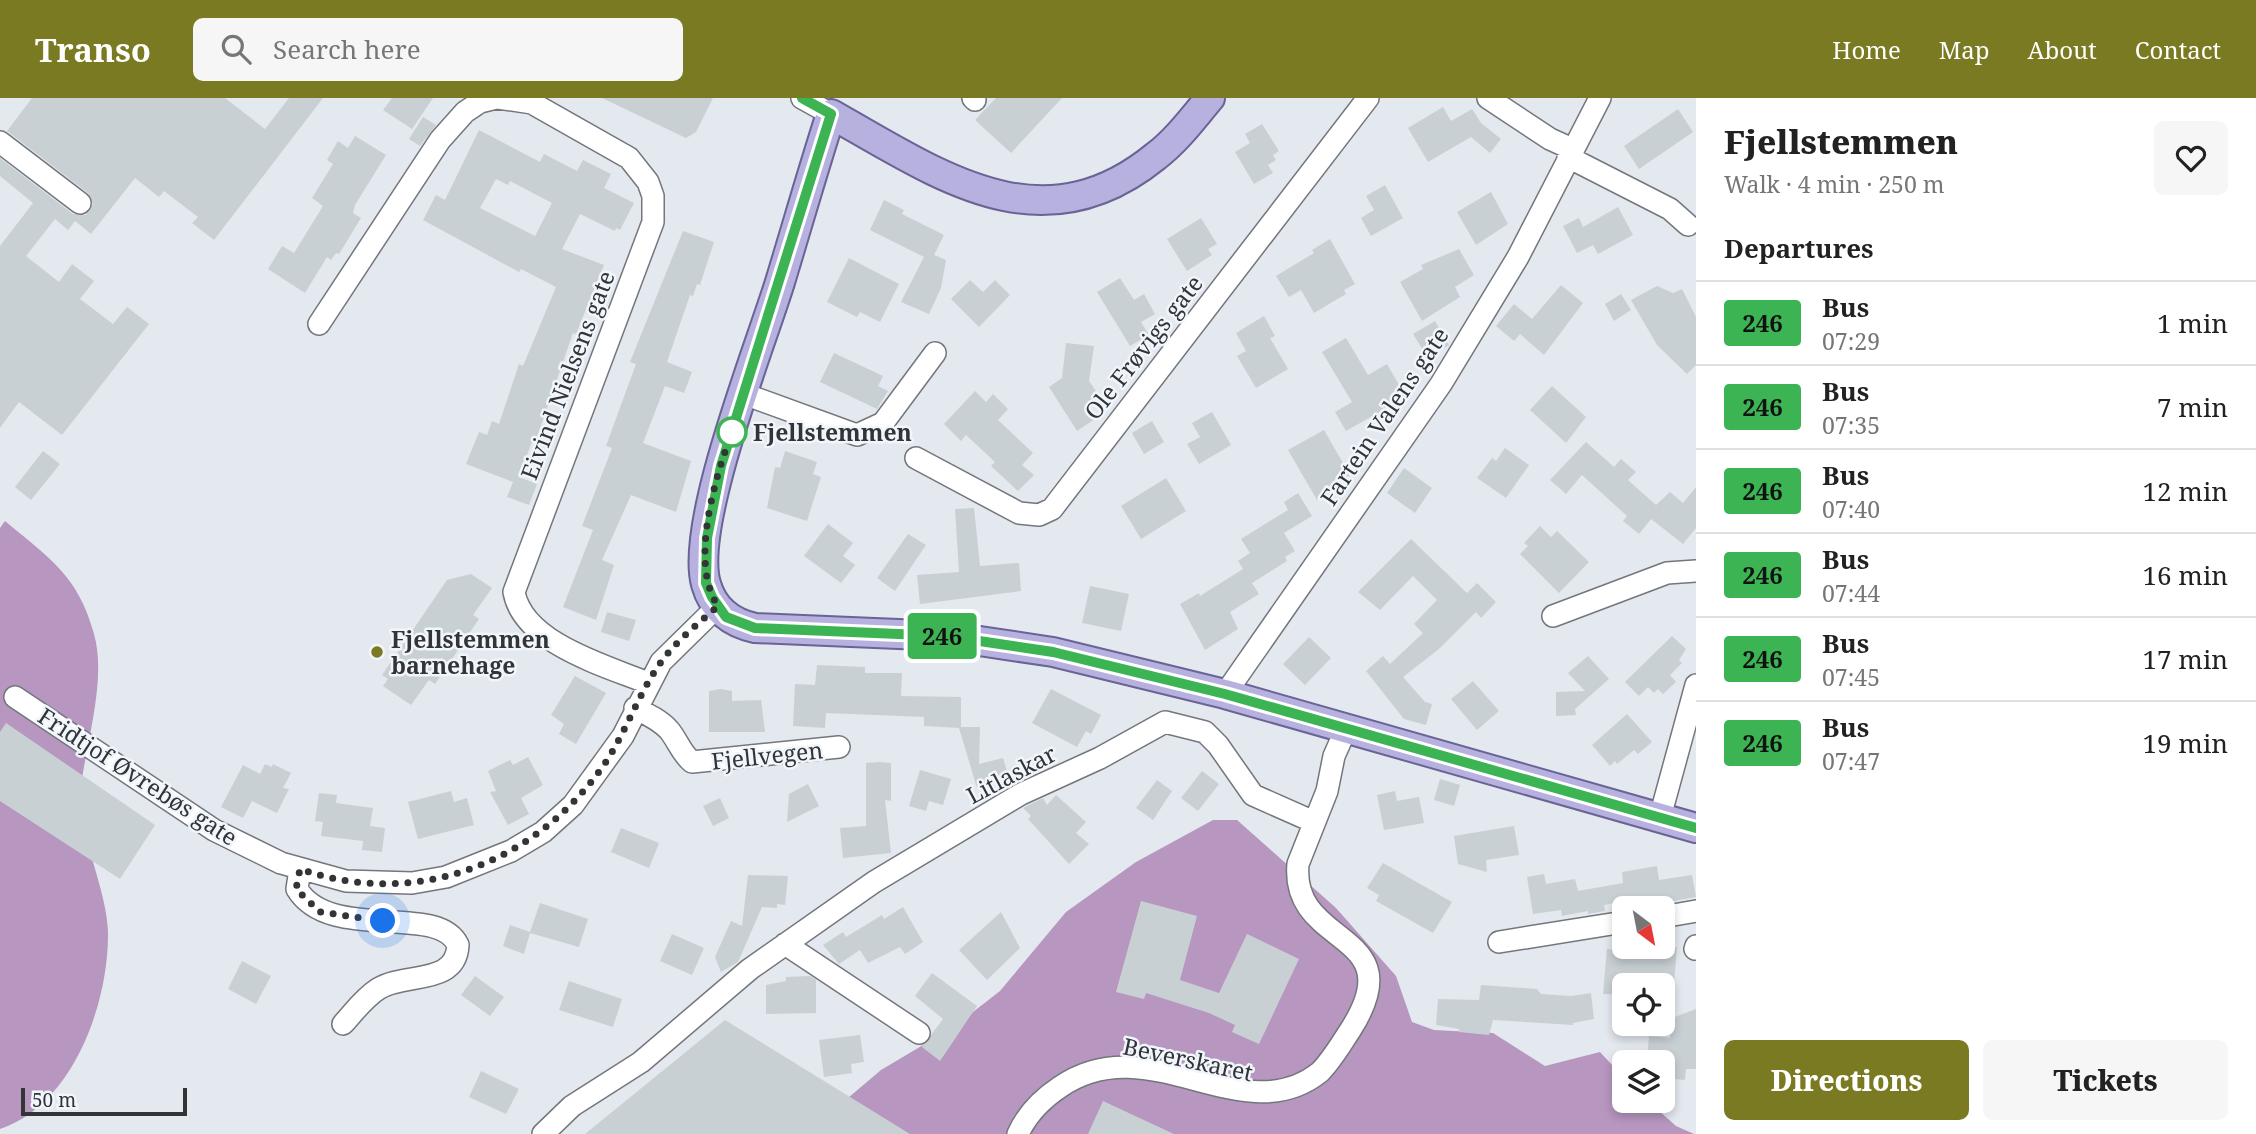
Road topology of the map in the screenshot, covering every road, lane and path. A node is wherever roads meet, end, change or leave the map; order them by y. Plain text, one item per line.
1 (497, 98) edge
2 (802, 98) edge
3 (1210, 98) edge
4 (1368, 98) edge
5 (1489, 98) edge
6 (1601, 98) edge
7 (831, 114) junction
8 (0, 142) edge
9 (1570, 153) junction
10 (80, 203) dead end
11 (1688, 225) dead end
12 (319, 324) dead end
13 (935, 353) dead end
14 (744, 394) junction
15 (916, 458) dead end
16 (1696, 571) edge
17 (718, 606) junction
18 (1553, 615) dead end
19 (648, 683) junction
20 (1696, 685) edge
21 (1225, 694) junction
22 (15, 697) dead end
23 (635, 708) junction
24 (1346, 729) junction
25 (839, 747) dead end
26 (1660, 817) junction
27 (1314, 822) junction
28 (1696, 828) edge
29 (300, 869) junction
30 (1696, 911) edge
31 (1675, 915) edge
32 (1612, 924) edge
33 (1499, 942) dead end
34 (785, 944) junction
35 (342, 1024) dead end
36 (919, 1033) dead end
37 (543, 1134) edge
38 (1018, 1134) edge

1 - 12 street, Eivind Nielsens gate
1 - 19 street, Eivind Nielsens gate
2 - 7 street
3 - 7 main road
4 - 15 street, Ole Frøvigs gate
5 - 9 street
6 - 9 street, Fartein Valens gate
7 - 14 main road
8 - 10 street
9 - 11 street
9 - 21 street, Fartein Valens gate
13 - 14 street
14 - 17 main road
16 - 18 street
17 - 19 street, Fridtjof Øvrebøs gate
17 - 21 main road
19 - 23 street, Fridtjof Øvrebøs gate
20 - 26 street
21 - 24 main road
22 - 29 street, Fridtjof Øvrebøs gate
23 - 25 street, Fjellvegen
23 - 29 street, Fridtjof Øvrebøs gate
24 - 26 main road
24 - 27 street, Beverskaret
26 - 28 main road
27 - 34 street, Litlaskar
27 - 38 street, Beverskaret
29 - 35 street
30 - 31 street
32 - 33 street
34 - 36 street
34 - 37 street, Litlaskar

